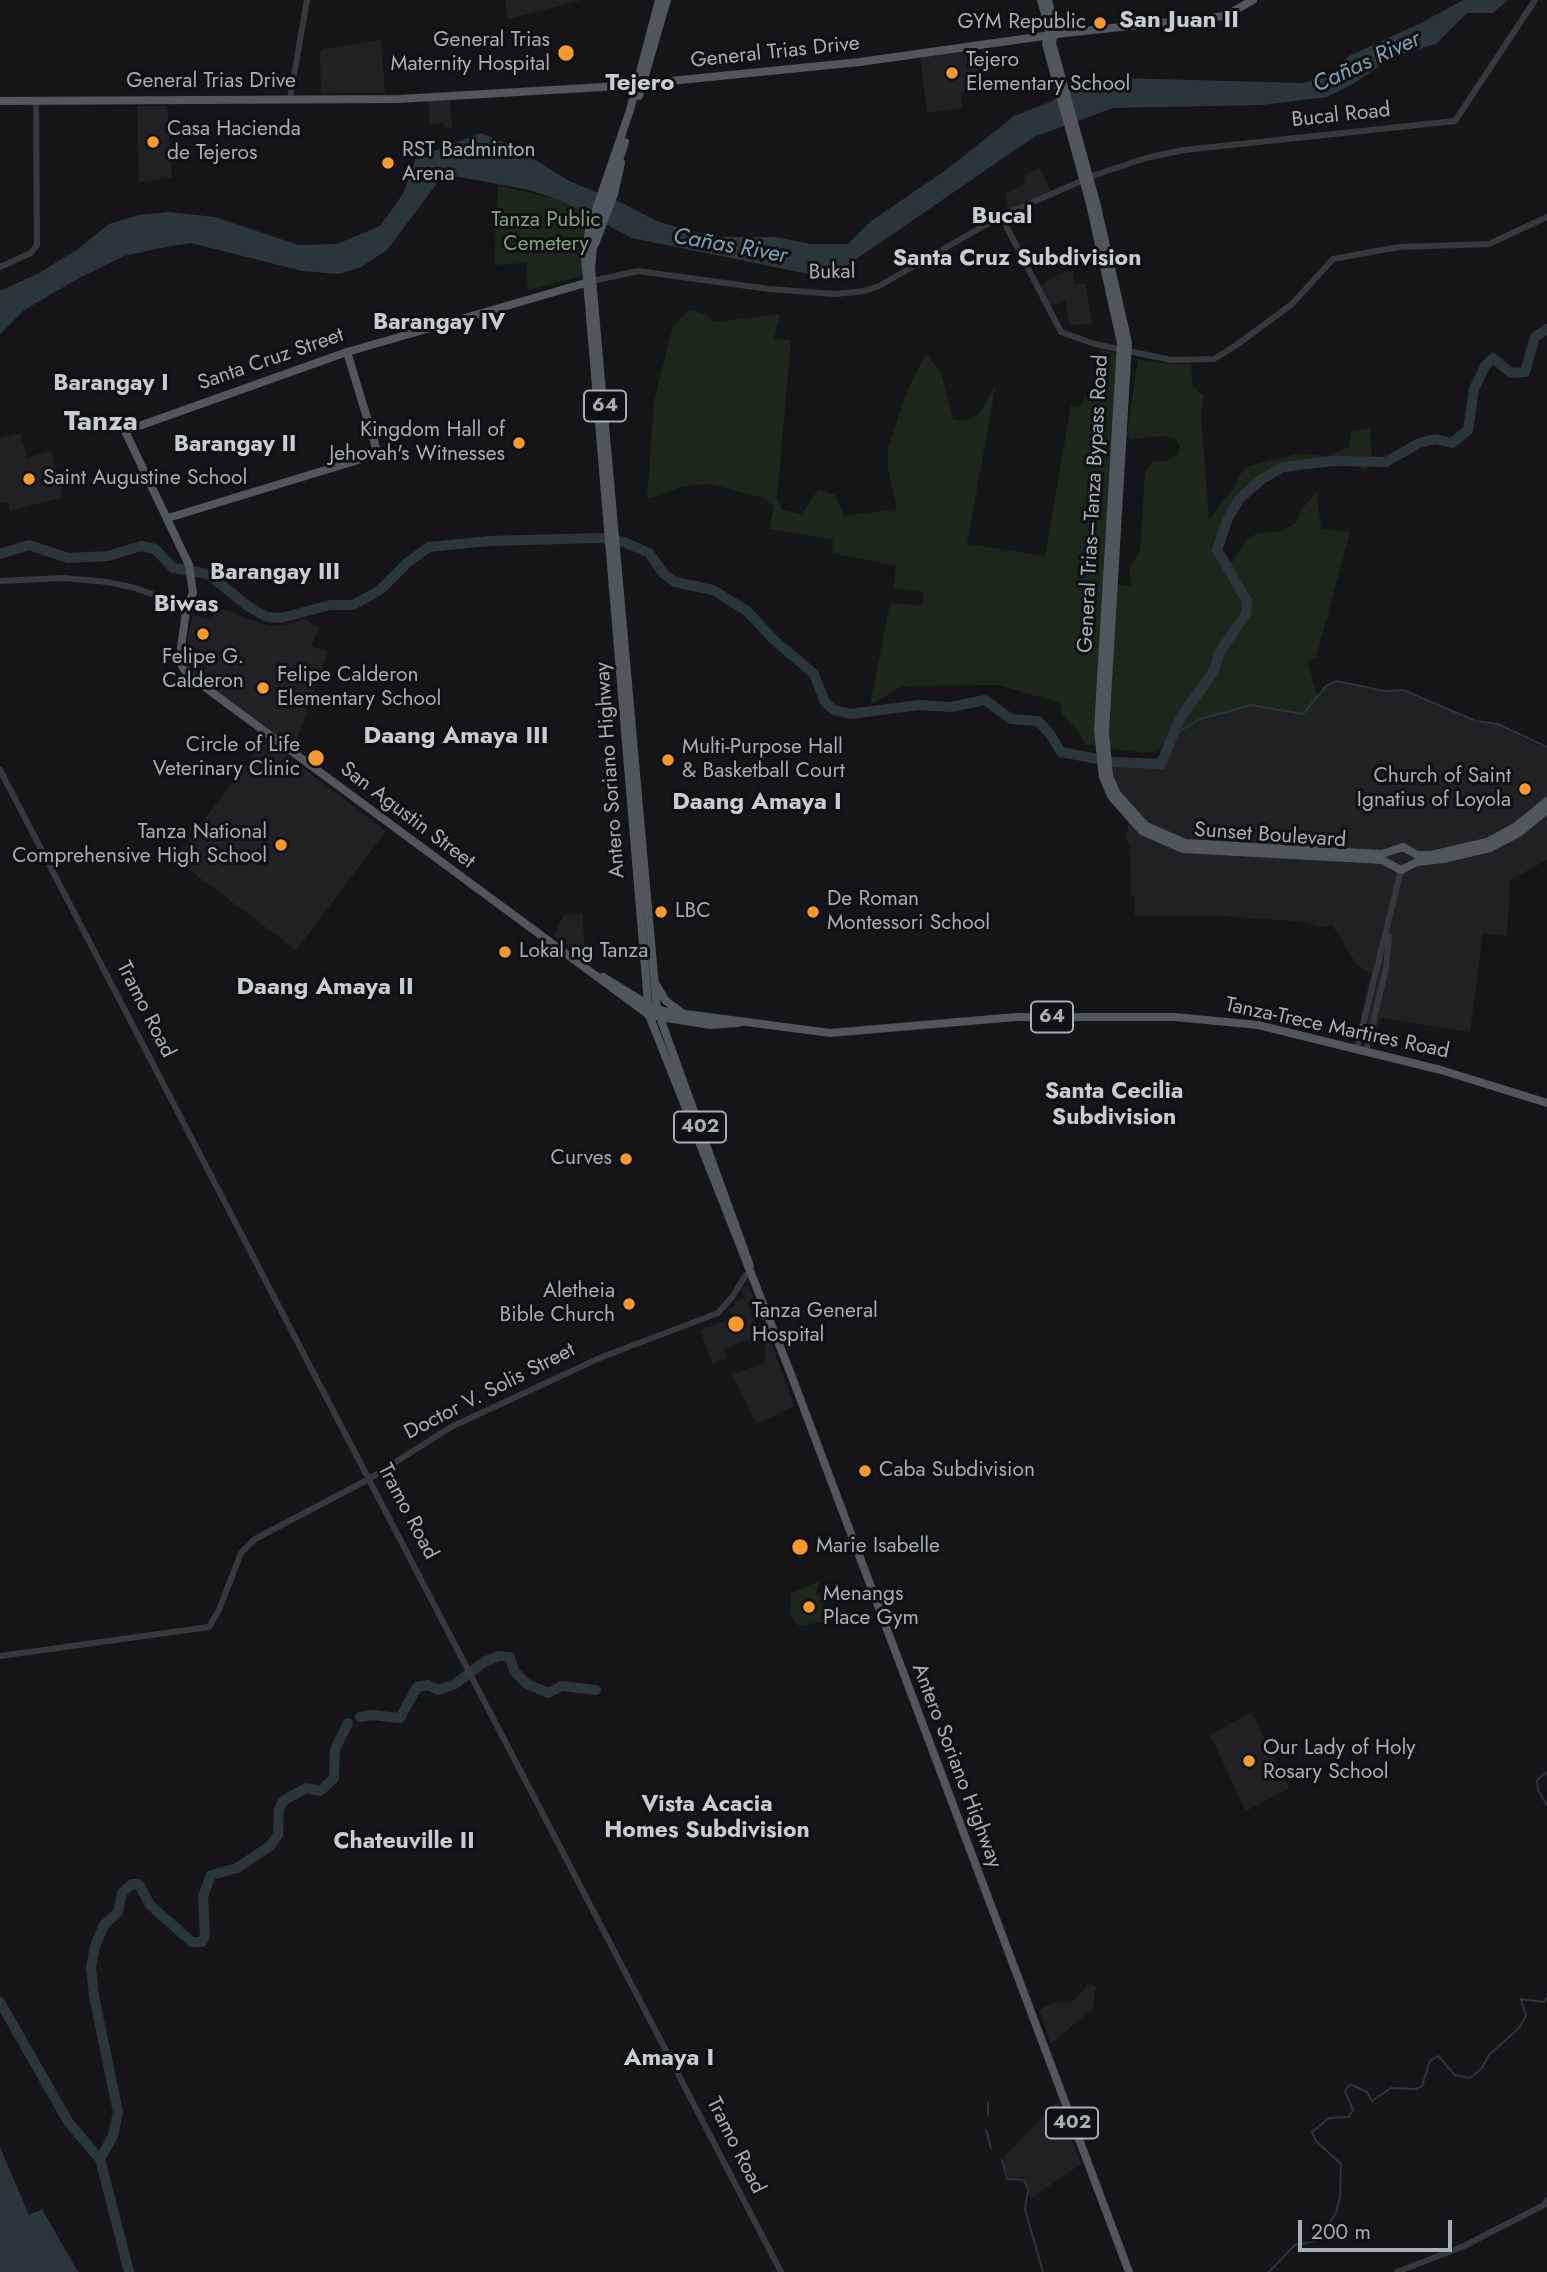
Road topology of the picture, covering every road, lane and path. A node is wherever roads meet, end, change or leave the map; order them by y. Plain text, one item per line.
1 (307, 0) edge
2 (659, 0) edge
3 (667, 0) edge
4 (1041, 0) edge
5 (1048, 0) edge
6 (1254, 0) edge
7 (1535, 0) edge
8 (1051, 35) junction
9 (640, 84) junction
10 (290, 99) junction
11 (0, 101) edge
12 (36, 101) junction
13 (618, 156) junction
14 (1086, 179) junction
15 (1001, 216) junction
16 (1547, 217) edge
17 (595, 232) junction
18 (0, 267) edge
19 (590, 282) junction
20 (1125, 351) junction
21 (346, 352) junction
22 (125, 431) joint
23 (168, 518) junction
24 (614, 556) junction
25 (0, 581) edge
26 (186, 606) junction
27 (1105, 767) joint
28 (0, 770) edge
29 (1547, 801) edge
30 (1547, 810) edge
31 (1412, 853) junction
32 (1392, 858) junction
33 (1412, 864) junction
34 (1401, 870) junction
35 (594, 972) junction
36 (655, 983) junction
37 (647, 1004) junction
38 (655, 1014) junction
39 (686, 1018) junction
40 (670, 1046) junction
41 (1362, 1050) junction
42 (1547, 1103) edge
43 (751, 1272) junction
44 (369, 1479) junction
45 (0, 1656) edge
46 (1547, 2200) edge
47 (780, 2272) edge
48 (1129, 2272) edge
49 (1397, 2272) edge

1 - 10 street
2 - 9 main road, Antero Soriano Highway / 64
3 - 9 main road, Antero Soriano Highway / 64
4 - 8 main road, General Trias–Tanza Bypass Road
5 - 8 main road, General Trias–Tanza Bypass Road
6 - 8 main road, General Trias Drive
7 - 14 street, Bucal Road
8 - 9 main road, General Trias Drive
8 - 14 main road, General Trias–Tanza Bypass Road
9 - 10 main road, General Trias Drive
9 - 13 main road, Antero Soriano Highway / 64
10 - 12 main road, General Trias Drive
11 - 12 main road, General Trias Drive
12 - 18 street
13 - 17 main road, Antero Soriano Highway / 64
13 - 17 main road, Antero Soriano Highway / 64
14 - 15 street, Bukal
14 - 20 main road, General Trias–Tanza Bypass Road
15 - 19 street, Bukal
15 - 20 street
16 - 20 street
17 - 19 main road, Antero Soriano Highway / 64
19 - 21 main road, Santa Cruz Street / 402
19 - 24 main road, Antero Soriano Highway / 64
20 - 27 main road, General Trias–Tanza Bypass Road
21 - 22 main road, Santa Cruz Street / 402
21 - 23 main road
22 - 23 main road, San Agustin Street / 402
23 - 26 main road, San Agustin Street / 402
24 - 36 main road, Antero Soriano Highway / 64
24 - 37 main road, Antero Soriano Highway / 64
25 - 26 street
26 - 35 main road, San Agustin Street / 402
27 - 32 main road, Sunset Boulevard
28 - 44 street, Tramo Road
29 - 31 main road
30 - 33 main road
31 - 32 main road, Sunset Boulevard
31 - 33 main road
32 - 34 main road
33 - 34 main road
34 - 41 street
35 - 37 main road, San Agustin Street / 402
35 - 38 main road, San Agustin Street / 402
36 - 38 main road, Antero Soriano Highway / 64
36 - 39 main road
37 - 38 main road, Tanza-Trece Martires Road / 64
38 - 39 main road, Tanza-Trece Martires Road / 64
38 - 40 main road, Antero Soriano Highway / 402
38 - 43 main road, Antero Soriano Highway / 402
39 - 40 main road
39 - 41 main road, Tanza-Trece Martires Road / 64
40 - 43 main road, Antero Soriano Highway / 402
41 - 42 main road, Tanza-Trece Martires Road / 64
43 - 44 street, Doctor V. Solis Street
43 - 48 main road, Antero Soriano Highway / 402
44 - 45 street, Doctor V. Solis Street
44 - 47 street, Tramo Road
46 - 49 street

